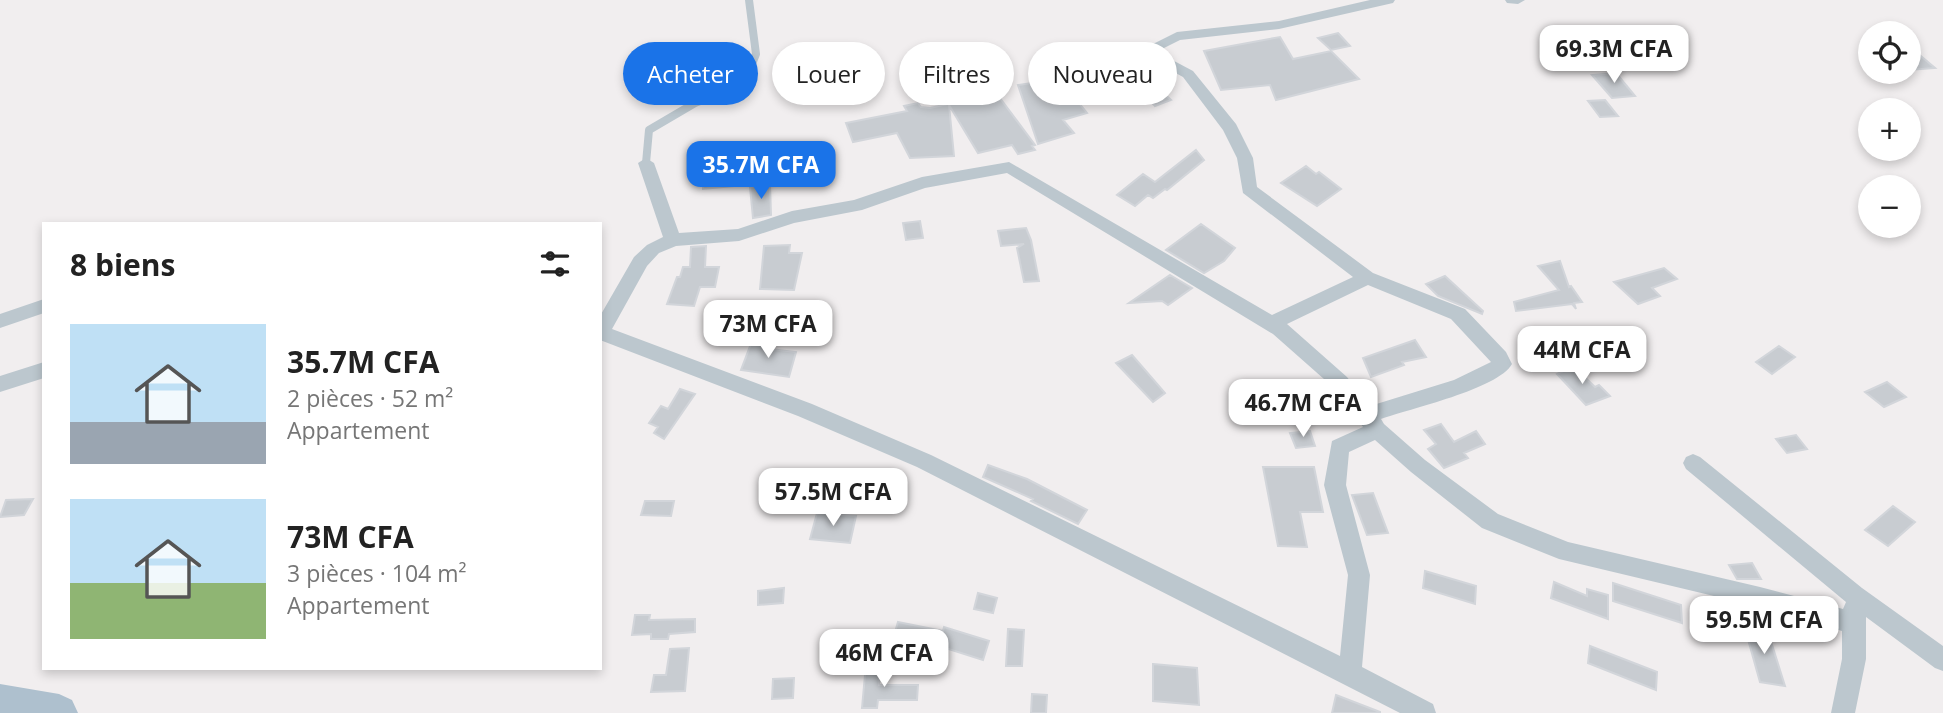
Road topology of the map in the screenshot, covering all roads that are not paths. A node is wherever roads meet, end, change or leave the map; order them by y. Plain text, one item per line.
1 (749, 0) edge
2 (1388, 0) edge
3 (1512, 0) edge
4 (1518, 0) edge
5 (646, 163) joint
6 (673, 240) junction
7 (1367, 278) junction
8 (42, 307) edge
9 (0, 321) edge
10 (1271, 324) junction
11 (602, 330) edge
12 (602, 332) edge
13 (42, 371) edge
14 (0, 384) edge
15 (1372, 423) junction
16 (1693, 463) dead end
17 (1854, 595) junction
18 (1854, 623) junction
19 (1943, 660) edge
20 (1350, 673) junction
21 (0, 702) edge
22 (1411, 710) edge
23 (59, 713) edge
24 (1843, 713) edge

1 - 5 lane
2 - 7 street
3 - 4 street
5 - 6 street
6 - 10 street
6 - 11 street
7 - 10 street
7 - 15 street
8 - 9 street
10 - 15 street
12 - 20 street
13 - 14 street
15 - 18 street
15 - 20 street
16 - 17 street
17 - 18 street
17 - 19 street
18 - 24 street
20 - 22 street
21 - 23 main road

